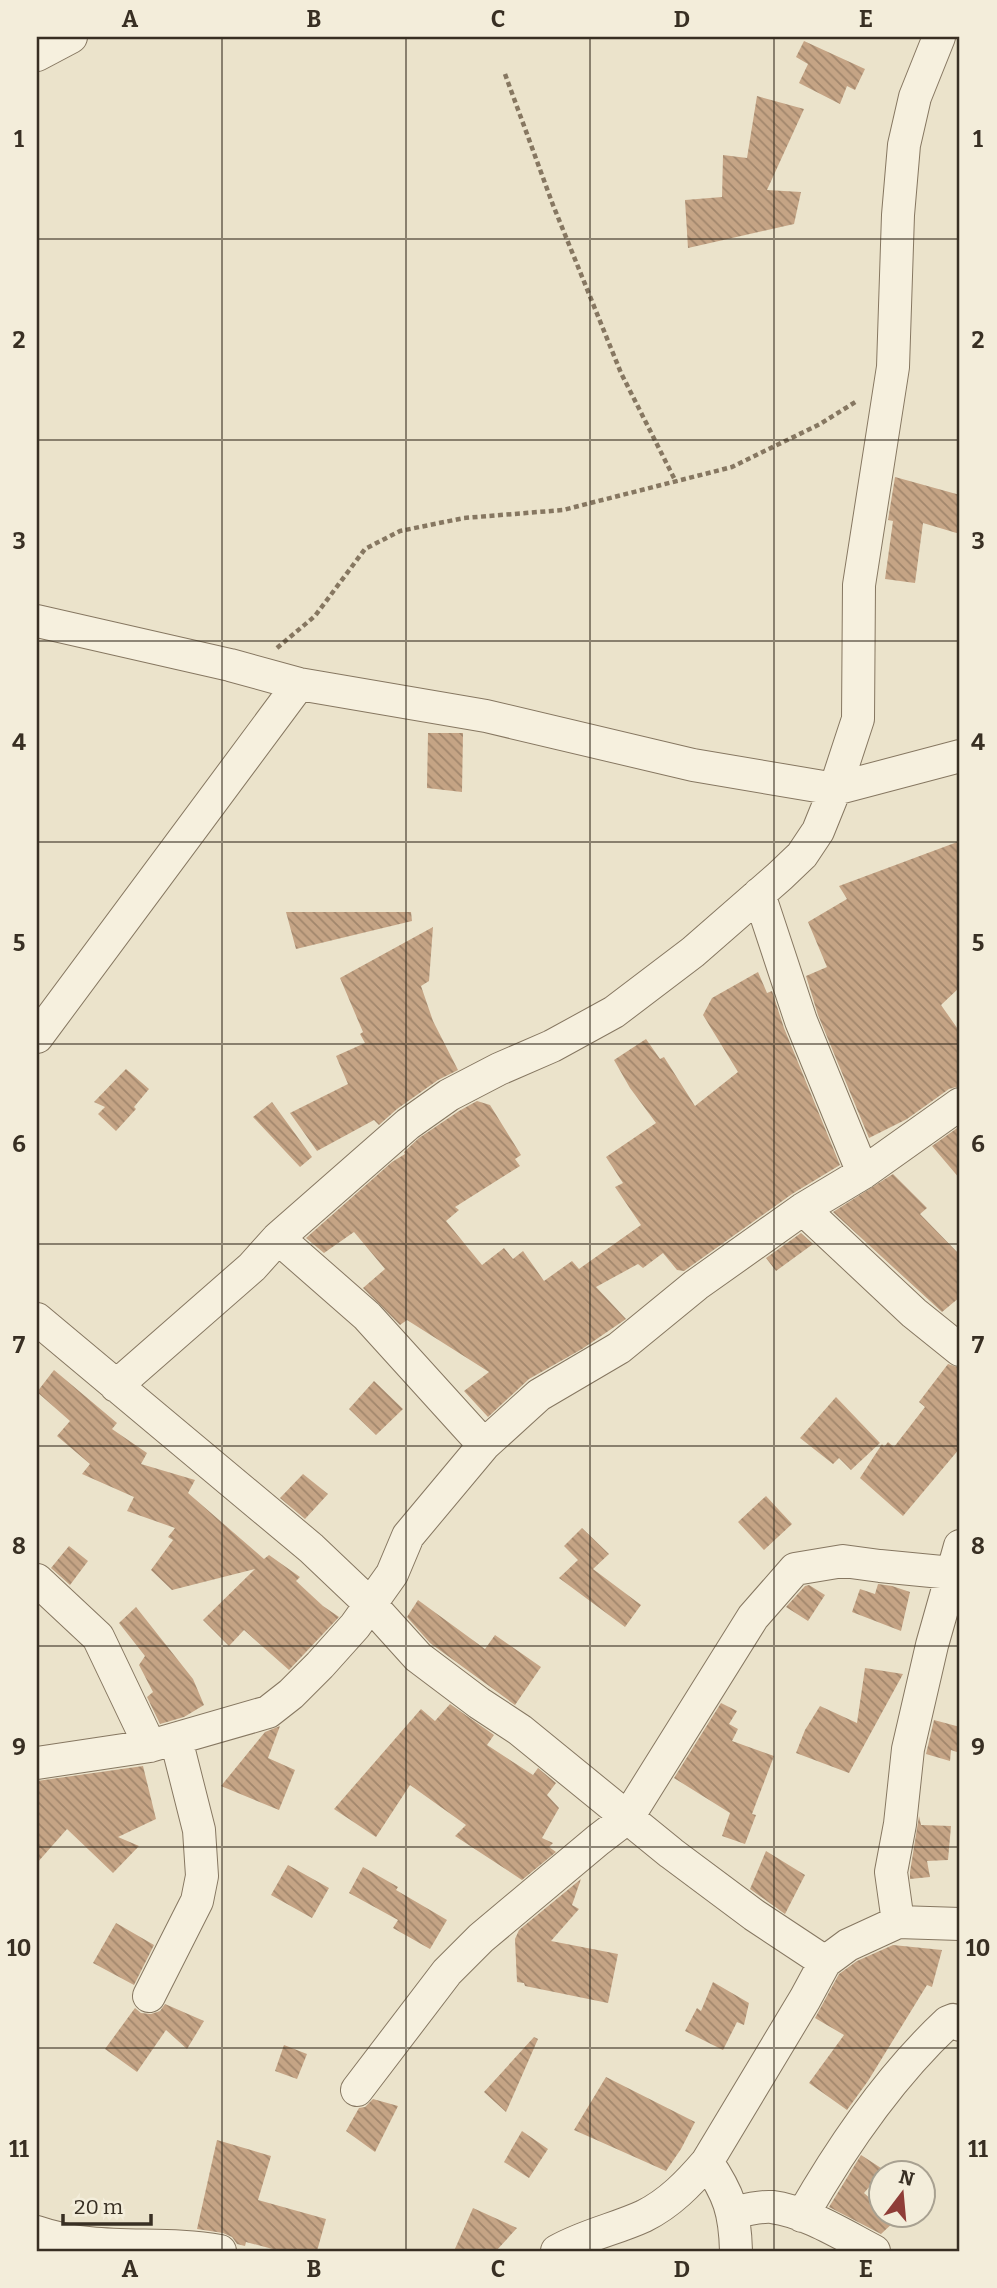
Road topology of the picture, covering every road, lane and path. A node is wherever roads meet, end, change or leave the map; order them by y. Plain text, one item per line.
1 (71, 37) edge
2 (939, 37) edge
3 (37, 55) edge
4 (505, 74) dead end
5 (858, 400) dead end
6 (676, 482) junction
7 (37, 621) edge
8 (230, 665) junction
9 (299, 684) junction
10 (960, 756) edge
11 (835, 789) junction
12 (759, 894) junction
13 (37, 1037) edge
14 (960, 1104) edge
15 (863, 1173) junction
16 (803, 1209) junction
17 (278, 1238) junction
18 (37, 1319) edge
19 (960, 1350) edge
20 (116, 1386) junction
21 (484, 1445) junction
22 (956, 1560) edge
23 (37, 1580) edge
24 (371, 1605) junction
25 (163, 1743) junction
26 (37, 1763) edge
27 (628, 1817) junction
28 (898, 1922) junction
29 (960, 1923) edge
30 (825, 1962) junction
31 (149, 1996) dead end
32 (960, 2025) edge
33 (357, 2090) dead end
34 (708, 2162) junction
35 (733, 2213) junction
36 (802, 2216) junction
37 (37, 2232) edge
38 (220, 2251) edge
39 (557, 2251) edge
40 (736, 2251) edge
41 (874, 2251) edge

1 - 3 street
2 - 11 street
4 - 6 path
5 - 6 path
6 - 8 path
7 - 8 street
8 - 9 street
9 - 11 street
9 - 13 street
10 - 11 street
11 - 12 street
12 - 15 street
12 - 17 street
14 - 15 street
15 - 16 street
16 - 19 street
16 - 21 street
17 - 20 street
17 - 21 street
18 - 20 street
20 - 24 street
21 - 24 street
22 - 27 street
22 - 28 street
23 - 25 street
24 - 25 street
24 - 27 street
25 - 26 street
25 - 31 street
27 - 30 street
27 - 33 street
28 - 29 street
28 - 30 street
30 - 34 street
32 - 36 street
34 - 35 street
34 - 39 street
35 - 36 street
35 - 40 street
36 - 41 street
37 - 38 street

